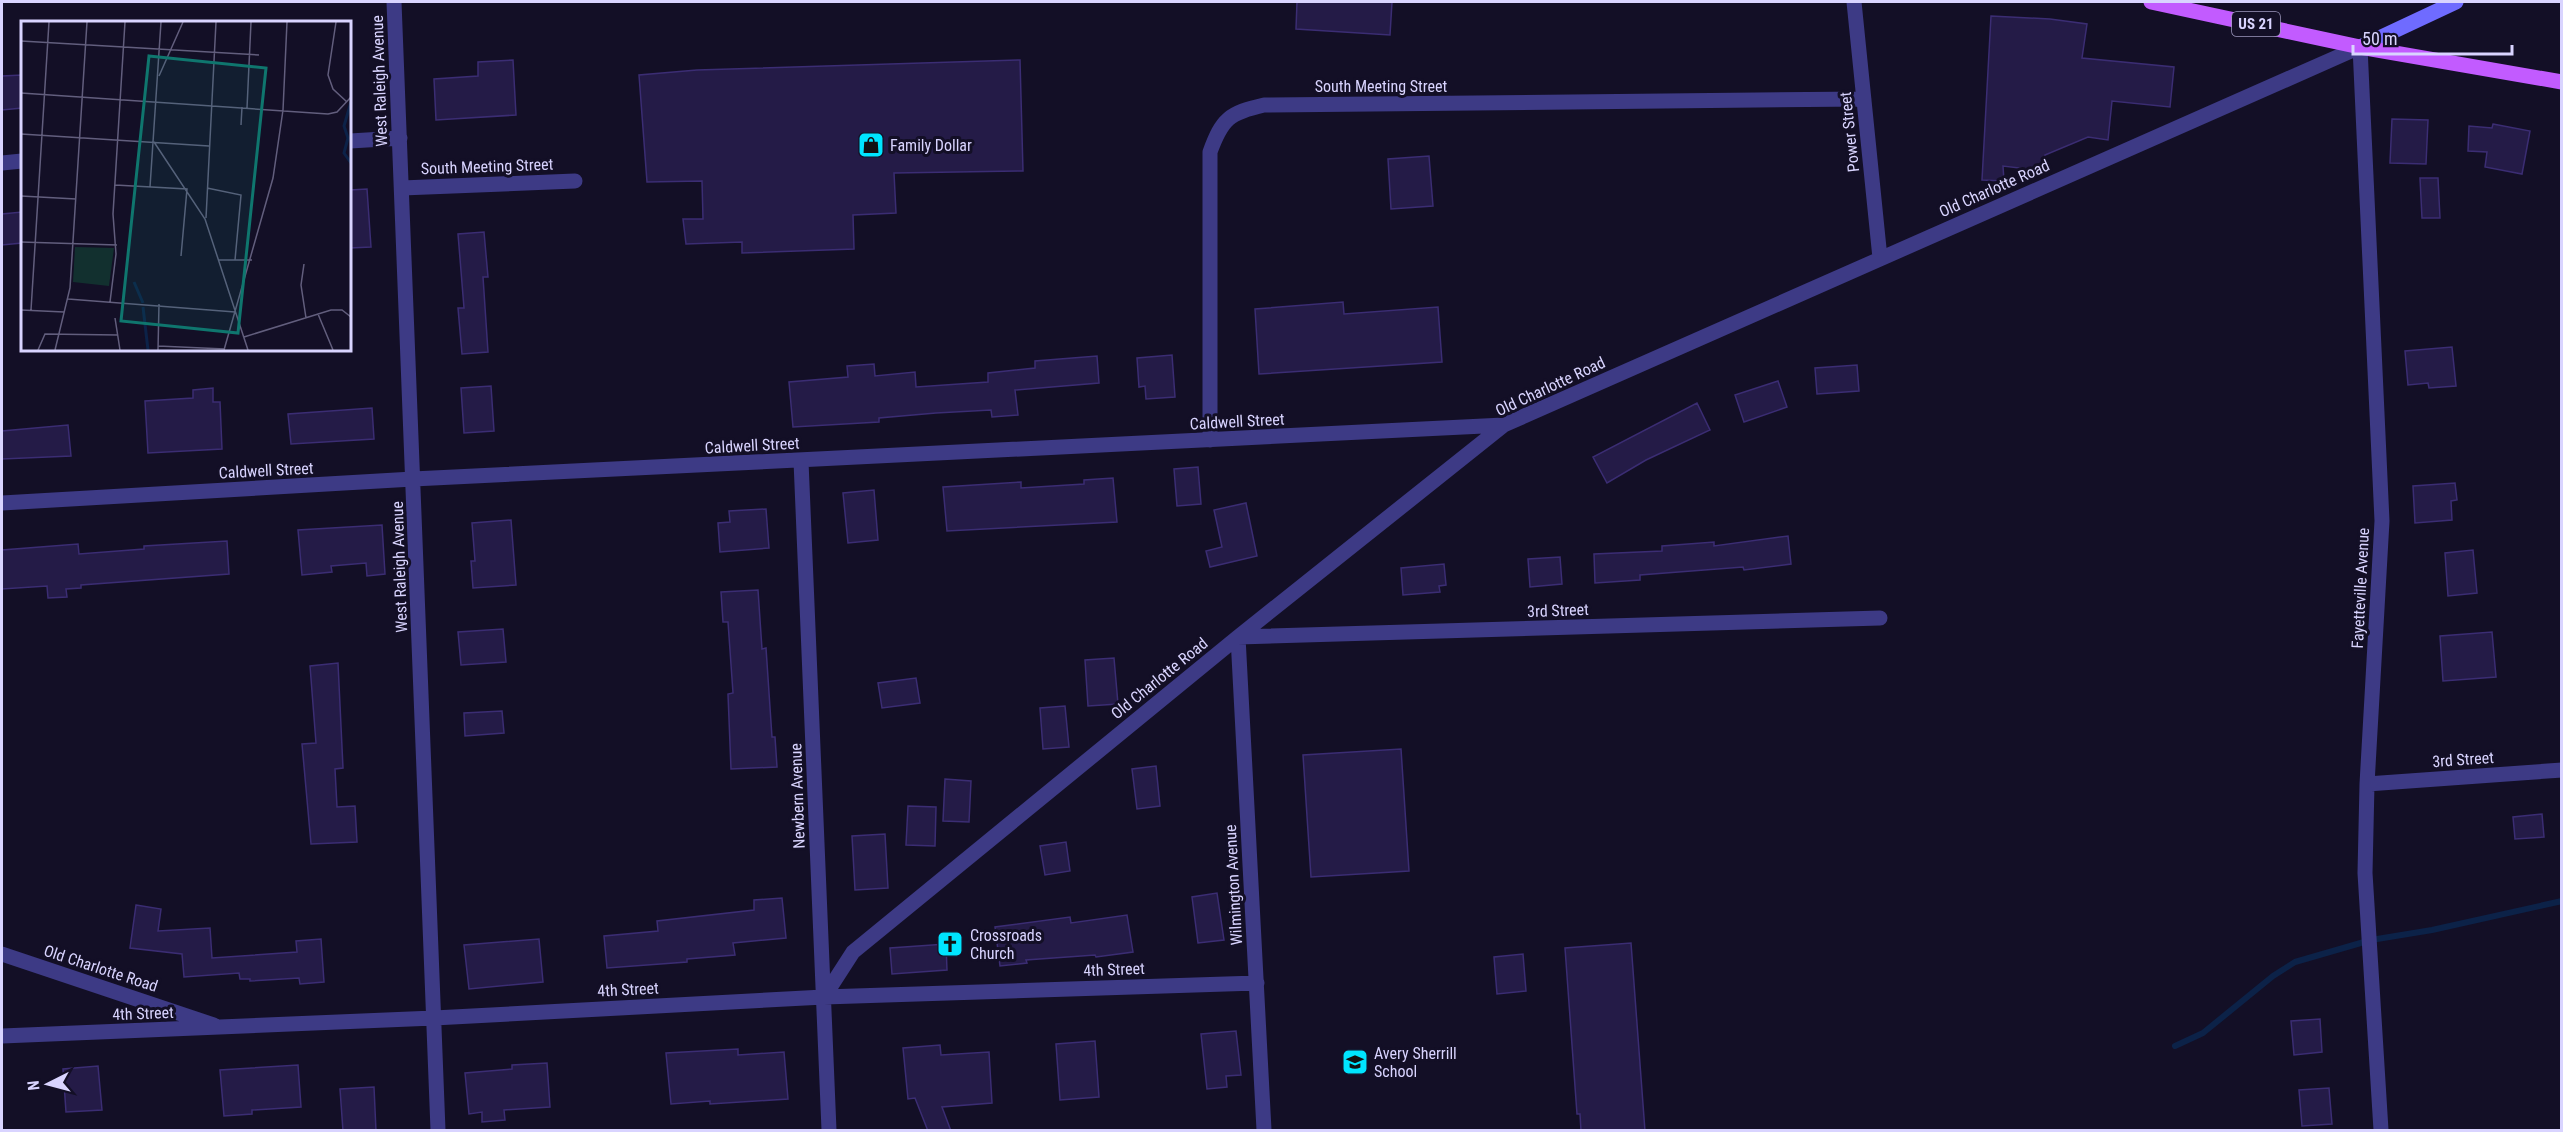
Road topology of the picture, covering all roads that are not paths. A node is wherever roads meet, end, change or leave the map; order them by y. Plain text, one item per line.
1 (394, 2) edge
2 (1854, 2) edge
3 (2151, 2) edge
4 (2456, 2) edge
5 (2360, 47) junction
6 (2562, 82) edge
7 (1864, 99) junction
8 (400, 138) junction
9 (351, 141) edge
10 (21, 161) edge
11 (2, 162) edge
12 (575, 180) dead end
13 (402, 188) junction
14 (1880, 258) junction
15 (1504, 425) junction
16 (1210, 440) junction
17 (801, 461) junction
18 (413, 479) junction
19 (2, 503) edge
20 (1880, 618) dead end
21 (1238, 637) junction
22 (2562, 770) edge
23 (2367, 784) junction
24 (2, 954) edge
25 (1257, 983) junction
26 (824, 997) junction
27 (434, 1018) junction
28 (223, 1028) junction
29 (2, 1036) edge
30 (438, 1131) edge
31 (829, 1131) edge
32 (1264, 1131) edge
33 (2381, 1131) edge

1 - 8 street, West Raleigh Avenue
2 - 7 street, Power Street
3 - 5 main road, US 21
4 - 5 street
5 - 6 main road, US 21
5 - 14 street, Old Charlotte Road
5 - 23 street, Fayetteville Avenue
7 - 14 street, Power Street
7 - 16 street, South Meeting Street
8 - 9 street
8 - 13 street, West Raleigh Avenue
10 - 11 street
12 - 13 street, South Meeting Street
13 - 18 street, West Raleigh Avenue
14 - 15 street, Old Charlotte Road
15 - 16 street, Caldwell Street
15 - 21 street, Old Charlotte Road
16 - 17 street, Caldwell Street
17 - 18 street, Caldwell Street
17 - 26 street, Newbern Avenue
18 - 19 street, Caldwell Street
18 - 27 street, West Raleigh Avenue
20 - 21 street, 3rd Street
21 - 25 street, Wilmington Avenue
21 - 26 street, Old Charlotte Road
22 - 23 street, 3rd Street
23 - 33 street, Fayetteville Avenue
24 - 28 street, Old Charlotte Road
25 - 26 street, 4th Street
25 - 32 street, Wilmington Avenue
26 - 27 street, 4th Street
26 - 31 street, Newbern Avenue
27 - 28 street, 4th Street
27 - 30 street, West Raleigh Avenue
28 - 29 street, 4th Street

